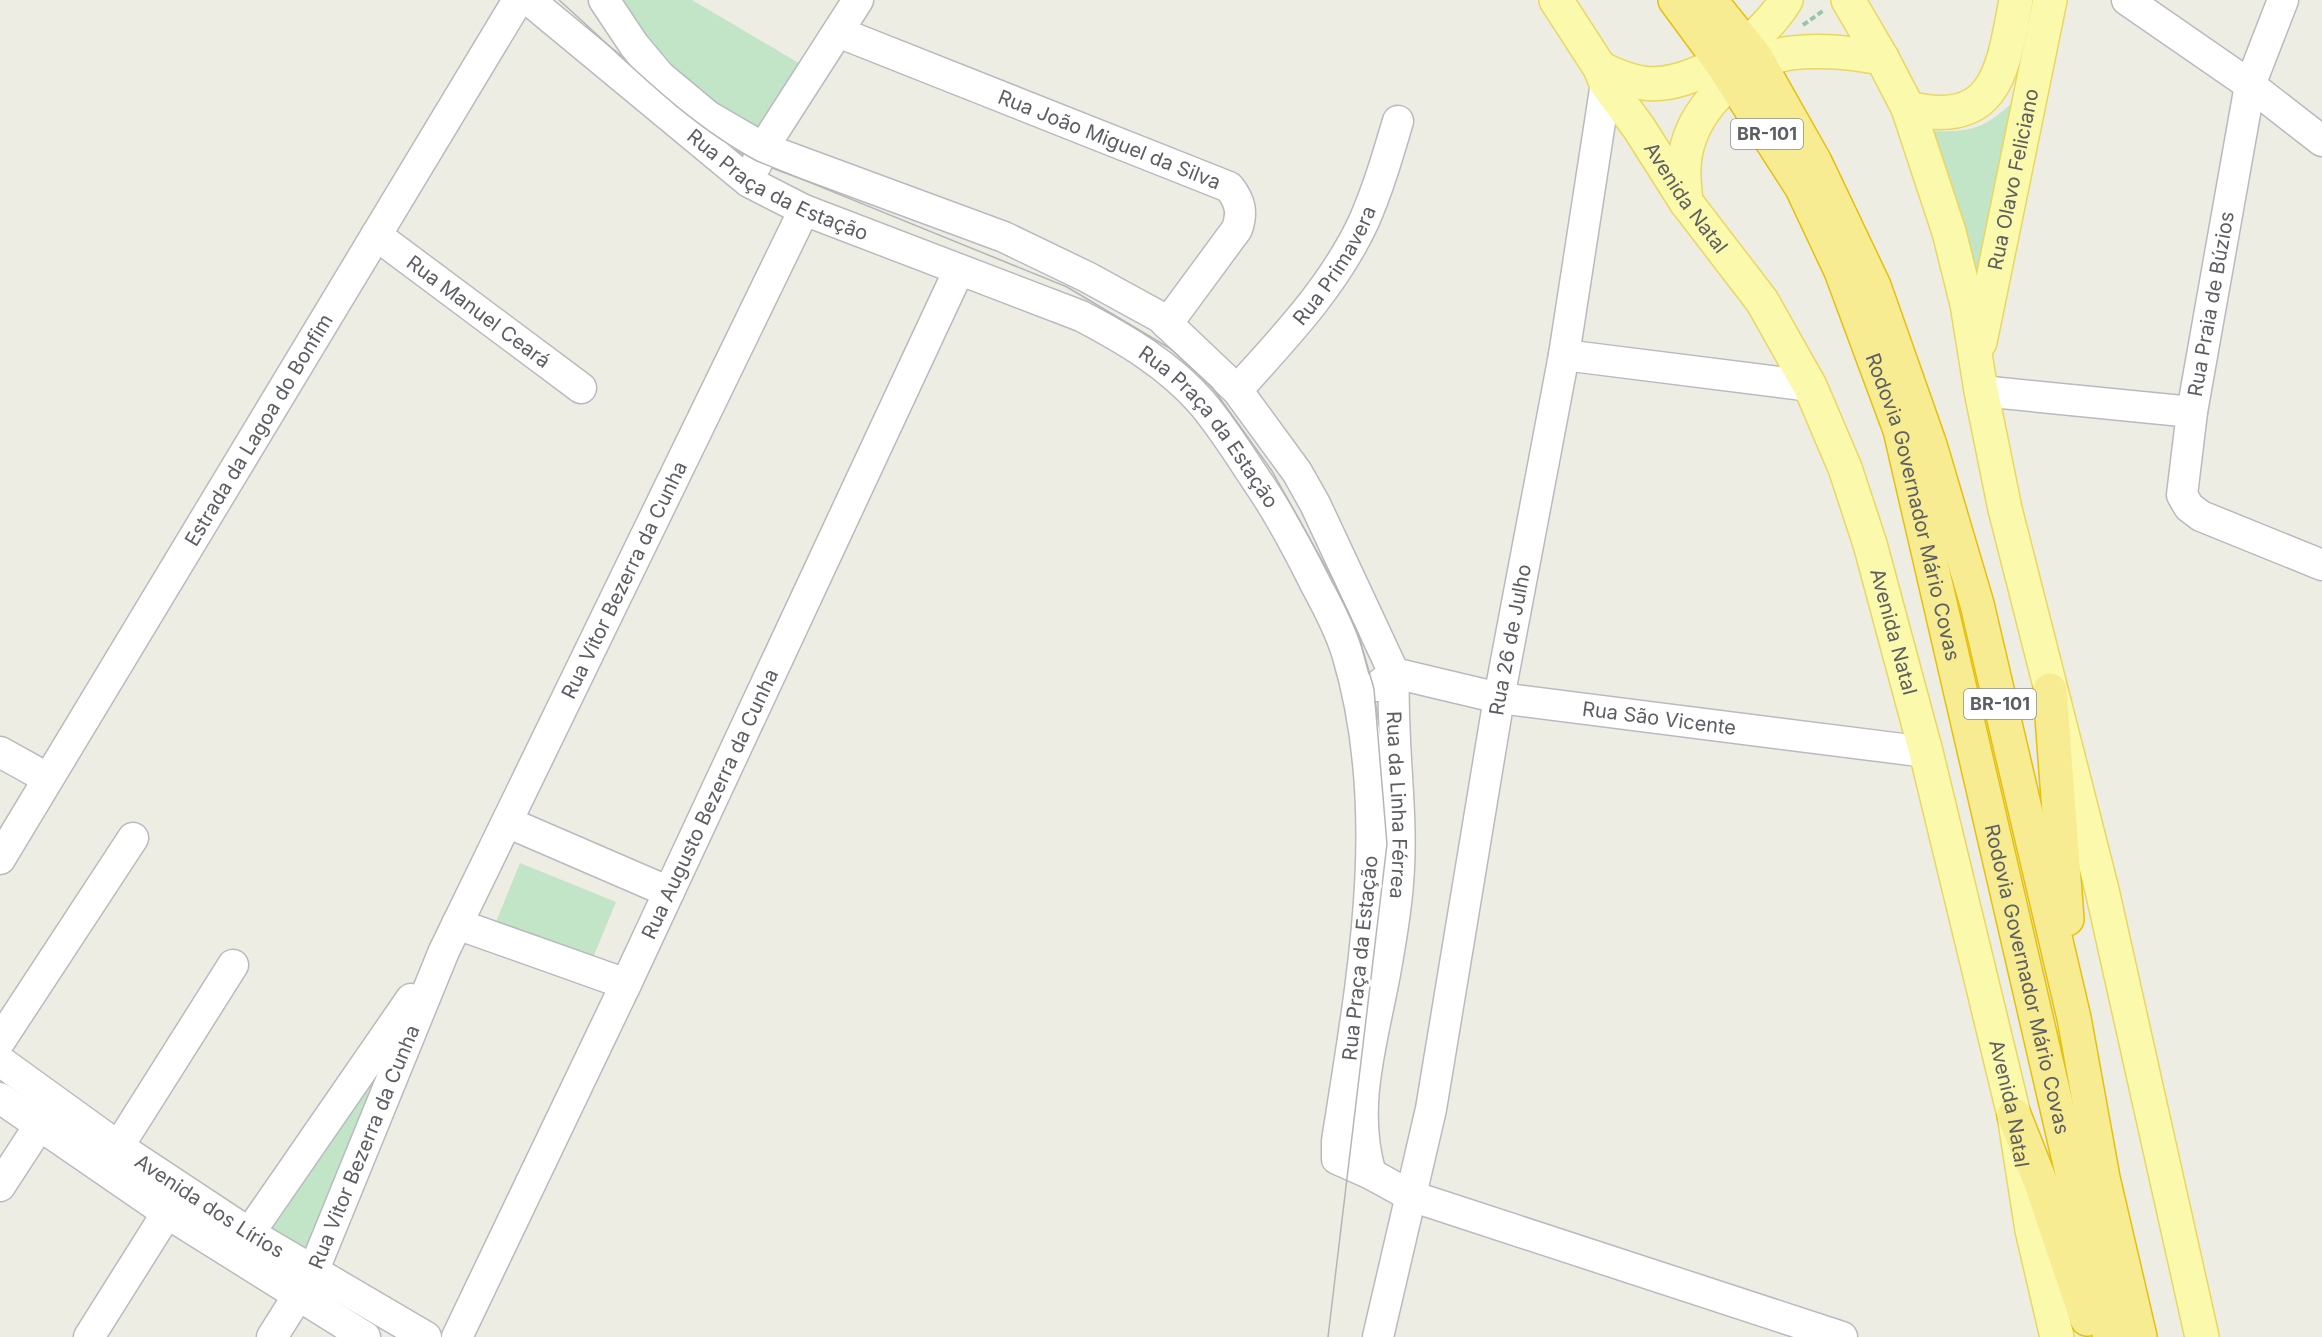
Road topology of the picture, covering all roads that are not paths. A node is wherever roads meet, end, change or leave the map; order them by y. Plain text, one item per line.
1 (518, 0) edge
2 (529, 0) edge
3 (604, 0) edge
4 (858, 0) edge
5 (1556, 0) edge
6 (1675, 0) edge
7 (1710, 0) edge
8 (1786, 0) edge
9 (1848, 0) edge
10 (2016, 0) edge
11 (2050, 0) edge
12 (2127, 0) edge
13 (2283, 0) edge
14 (838, 32) junction
15 (1882, 58) junction
16 (1740, 62) junction
17 (1603, 76) junction
18 (2250, 85) junction
19 (1908, 108) junction
20 (1398, 121) dead end
21 (2322, 141) edge
22 (763, 148) junction
23 (749, 182) junction
24 (1686, 202) junction
25 (804, 210) junction
26 (376, 235) junction
27 (959, 270) junction
28 (1164, 320) junction
29 (1564, 355) junction
30 (1976, 358) junction
31 (1810, 386) junction
32 (580, 388) dead end
33 (1237, 390) junction
34 (1981, 391) junction
35 (2192, 412) junction
36 (2322, 565) edge
37 (1394, 674) junction
38 (2050, 690) junction
39 (1358, 695) junction
40 (1500, 698) junction
41 (0, 752) edge
42 (1926, 752) junction
43 (47, 778) junction
44 (507, 822) junction
45 (133, 838) dead end
46 (0, 859) edge
47 (669, 892) junction
48 (457, 924) junction
49 (444, 951) junction
50 (233, 965) dead end
51 (626, 984) junction
52 (2074, 1018) junction
53 (0, 1041) edge
54 (0, 1061) edge
55 (0, 1098) edge
56 (2014, 1115) junction
57 (39, 1126) junction
58 (112, 1158) junction
59 (1371, 1174) junction
60 (0, 1186) edge
61 (1411, 1196) junction
62 (167, 1213) junction
63 (242, 1244) junction
64 (305, 1283) junction
65 (89, 1337) edge
66 (272, 1337) edge
67 (365, 1337) edge
68 (426, 1337) edge
69 (457, 1337) edge
70 (1378, 1337) edge
71 (1842, 1337) edge
72 (2057, 1337) edge
73 (2093, 1337) edge
74 (2110, 1337) edge
75 (2140, 1337) edge
76 (2202, 1337) edge

1 - 26 street, Estrada da Lagoa do Bonfim
2 - 23 street, Rua Praça da Estação
3 - 22 street, Rua Praça da Estação
4 - 14 street
5 - 17 main road, Avenida Natal
6 - 16 highway, Rodovia Governador Mário Covas / BR-101
7 - 16 highway, Rodovia Governador Mário Covas / BR-101
8 - 16 main road
9 - 15 main road
10 - 19 main road, Rua Olavo Feliciano
11 - 30 main road, Rua Olavo Feliciano
12 - 18 street
13 - 18 street, Rua Praia de Búzios
14 - 22 street
14 - 28 street, Rua João Miguel da Silva
15 - 16 main road
15 - 19 main road
16 - 17 main road
16 - 24 main road
16 - 52 highway, Rodovia Governador Mário Covas / BR-101
16 - 74 highway, Rodovia Governador Mário Covas / BR-101
17 - 24 main road, Avenida Natal
17 - 29 street, Rua 26 de Julho
18 - 21 street
18 - 35 street, Rua Praia de Búzios
19 - 30 main road
20 - 33 street, Rua Primavera
22 - 23 street
22 - 28 street, Rua Praça da Estação
23 - 25 street, Rua Praça da Estação
24 - 31 main road, Avenida Natal
25 - 27 street, Rua Praça da Estação
25 - 44 street, Rua Vitor Bezerra da Cunha
26 - 32 street, Rua Manuel Ceará
26 - 43 street, Estrada da Lagoa do Bonfim
27 - 39 street, Rua Praça da Estação
27 - 47 street, Rua Augusto Bezerra da Cunha
28 - 33 street, Rua da Linha Férrea
29 - 31 street
29 - 40 street, Rua 26 de Julho
30 - 34 main road
31 - 42 main road, Avenida Natal
33 - 37 street, Rua da Linha Férrea
34 - 35 street
34 - 38 main road
35 - 36 street, Rua Praia de Búzios
37 - 39 street
37 - 40 street, Rua São Vicente
37 - 59 street, Rua da Linha Férrea
38 - 52 highway
38 - 76 main road
39 - 59 street, Rua Praça da Estação
40 - 42 street, Rua São Vicente
40 - 61 street, Rua 26 de Julho
41 - 43 street
42 - 56 main road, Avenida Natal
43 - 46 street, Estrada da Lagoa do Bonfim
44 - 47 street
44 - 48 street, Rua Vitor Bezerra da Cunha
45 - 53 street
47 - 51 street, Rua Augusto Bezerra da Cunha
48 - 49 street, Rua Vitor Bezerra da Cunha
48 - 51 street
49 - 63 street, Rua Vitor Bezerra da Cunha
49 - 64 street, Rua Vitor Bezerra da Cunha
50 - 58 street
51 - 69 street, Rua Augusto Bezerra da Cunha
52 - 75 highway, Rodovia Governador Mário Covas / BR-101
54 - 58 street, Avenida dos Lírios
55 - 57 street, Avenida dos Lírios
56 - 72 main road, Avenida Natal
56 - 73 highway
57 - 58 street, Avenida dos Lírios
57 - 60 street
58 - 62 street, Avenida dos Lírios
58 - 63 street, Avenida dos Lírios
59 - 61 street
61 - 70 street
61 - 71 street
62 - 63 street, Avenida dos Lírios
62 - 65 street
63 - 64 street, Avenida dos Lírios
64 - 66 street, Rua Vitor Bezerra da Cunha
64 - 67 street, Avenida dos Lírios
64 - 68 street, Avenida dos Lírios

